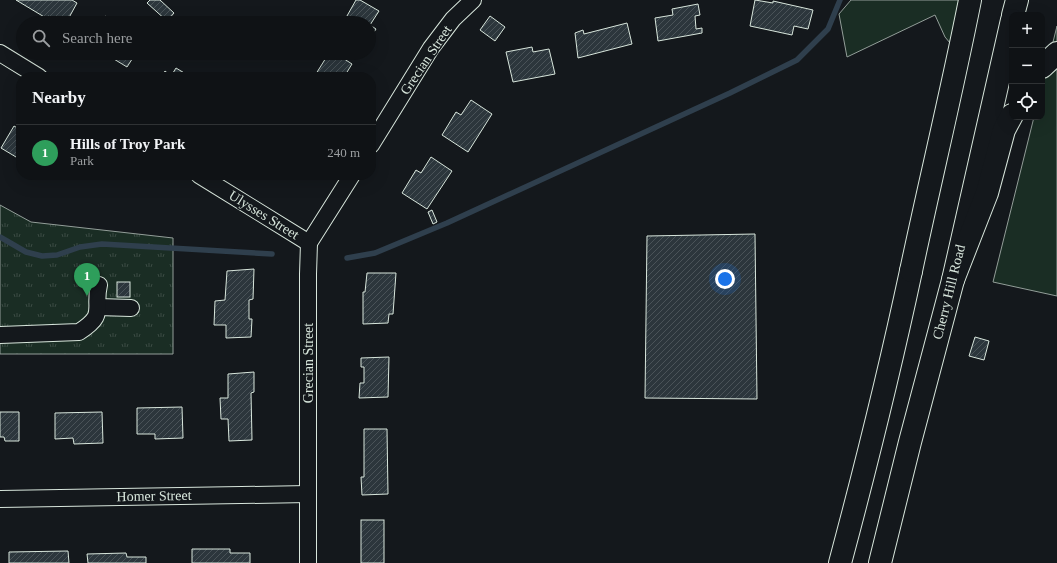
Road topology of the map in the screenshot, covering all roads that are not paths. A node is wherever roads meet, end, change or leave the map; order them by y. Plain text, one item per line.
1 (473, 0) edge
2 (970, 0) edge
3 (1017, 0) edge
4 (1014, 12) edge
5 (1009, 33) edge
6 (0, 53) edge
7 (1057, 53) edge
8 (1045, 64) edge
9 (32, 72) edge
10 (1009, 120) edge
11 (376, 137) edge
12 (207, 180) edge
13 (349, 180) edge
14 (309, 243) junction
15 (954, 280) junction
16 (99, 286) dead end
17 (98, 307) junction
18 (131, 308) dead end
19 (0, 335) edge
20 (308, 494) junction
21 (0, 499) edge
22 (308, 563) edge
23 (840, 563) edge
24 (880, 563) edge

1 - 11 street, Grecian Street
2 - 23 main road
3 - 4 main road
5 - 15 main road, Cherry Hill Road
6 - 9 street
7 - 8 main road
10 - 15 main road
12 - 14 street, Ulysses Street
13 - 14 street
14 - 20 street, Grecian Street
15 - 24 main road, Cherry Hill Road
16 - 17 street
17 - 18 street
17 - 19 street
20 - 21 street, Homer Street
20 - 22 street, Grecian Street

